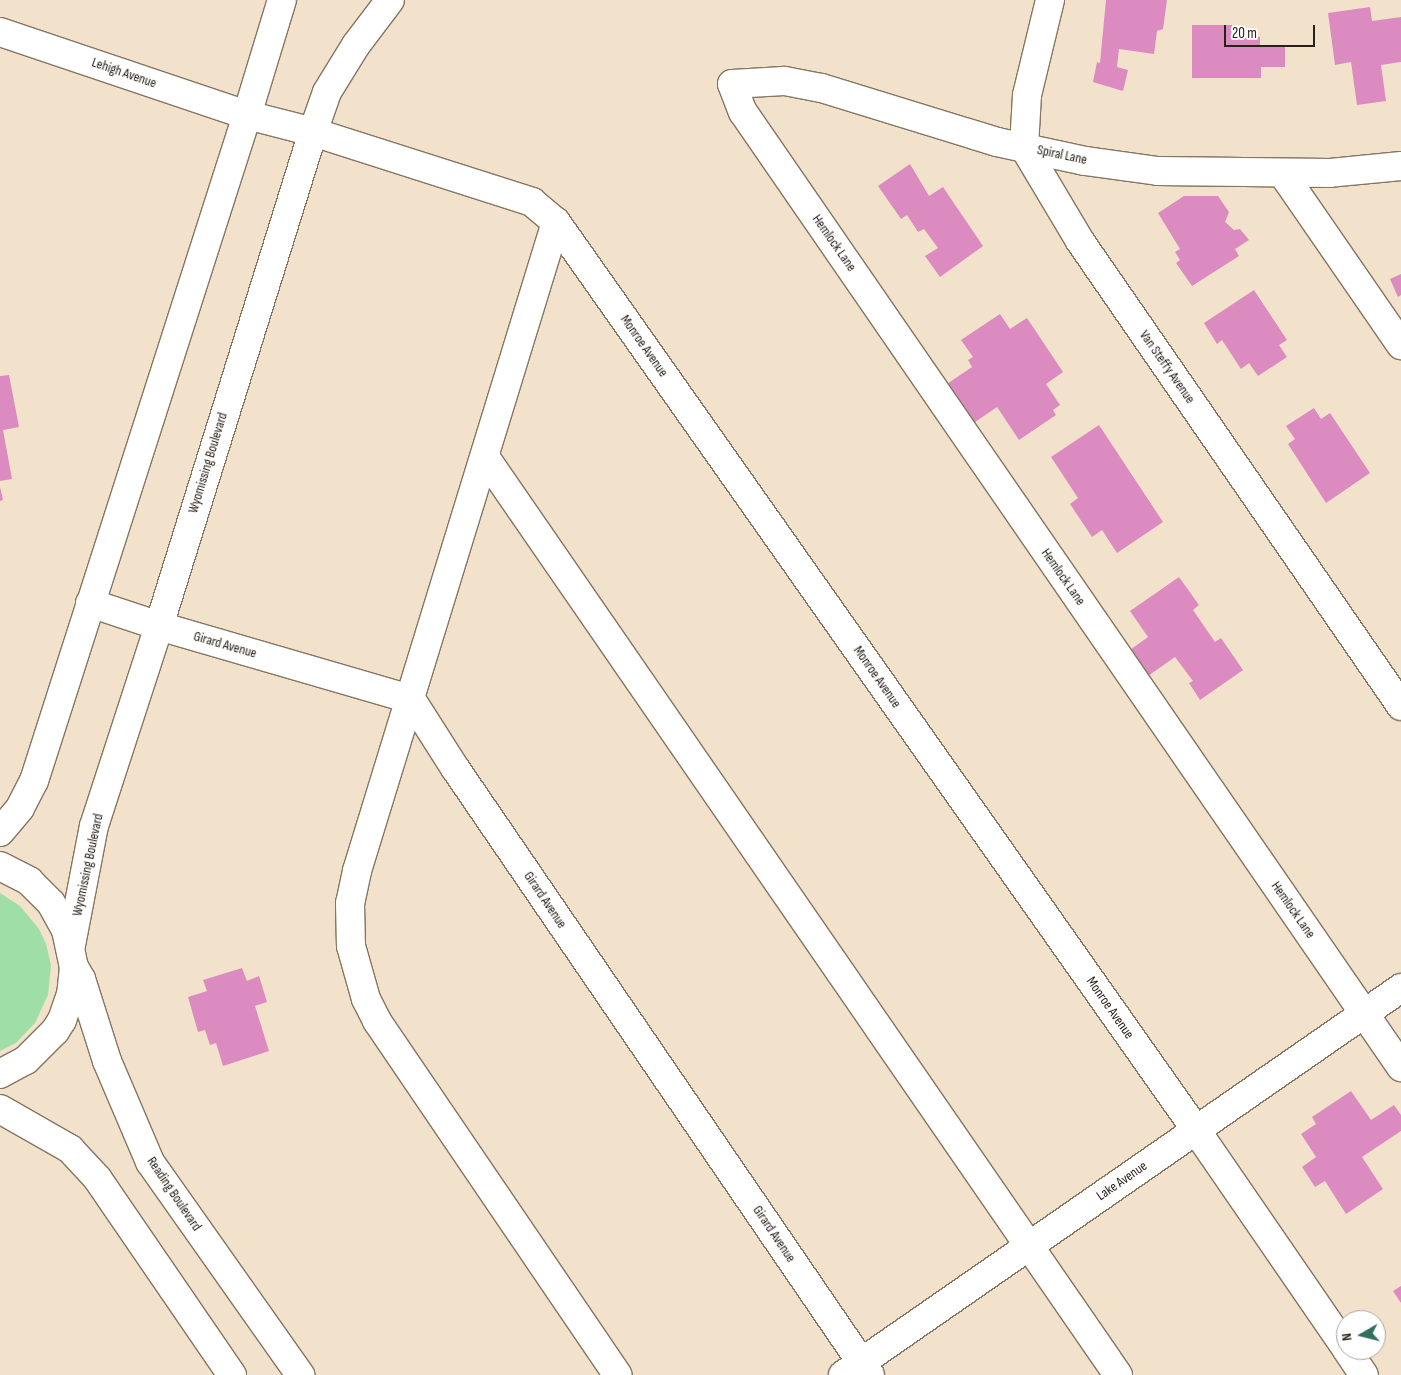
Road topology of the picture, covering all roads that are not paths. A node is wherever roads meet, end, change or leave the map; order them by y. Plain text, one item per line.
1 (282, 0) edge
2 (390, 0) edge
3 (1050, 0) edge
4 (2, 40) edge
5 (732, 84) joint
6 (247, 115) junction
7 (313, 132) junction
8 (1024, 147) junction
9 (1401, 166) edge
10 (1283, 174) junction
11 (556, 222) junction
12 (1401, 346) edge
13 (486, 457) junction
14 (90, 603) junction
15 (159, 626) junction
16 (411, 699) junction
17 (1401, 706) edge
18 (0, 832) edge
19 (0, 866) edge
20 (72, 956) junction
21 (1401, 988) edge
22 (1364, 1014) junction
23 (1401, 1067) edge
24 (0, 1074) edge
25 (0, 1109) edge
26 (1196, 1130) junction
27 (1029, 1246) junction
28 (1336, 1333) edge
29 (1354, 1360) edge
30 (858, 1371) edge
31 (232, 1375) edge
32 (300, 1375) edge
33 (618, 1375) edge
34 (1118, 1375) edge
35 (1364, 1375) edge

1 - 6 street
2 - 7 street, Wyomissing Boulevard
3 - 8 street
4 - 6 street, Lehigh Avenue
5 - 8 street, Spiral Lane
5 - 22 street, Hemlock Lane
6 - 7 street, Lehigh Avenue
6 - 14 street
7 - 11 street, Monroe Avenue
7 - 15 street, Wyomissing Boulevard
8 - 10 street, Spiral Lane
8 - 17 street, Van Steffy Avenue
9 - 10 street, Spiral Lane
10 - 12 street
11 - 13 street
11 - 26 street, Monroe Avenue
13 - 16 street
13 - 27 street
14 - 15 street, Girard Avenue
14 - 18 street
15 - 16 street, Girard Avenue
15 - 20 street, Wyomissing Boulevard
16 - 30 street, Girard Avenue
16 - 33 street
19 - 20 street, Reading Boulevard
20 - 24 street, Wyomissing Boulevard
20 - 32 street, Reading Boulevard
21 - 22 street, Lake Avenue
22 - 23 street, Hemlock Lane
22 - 26 street, Lake Avenue
25 - 31 street
26 - 27 street, Lake Avenue
26 - 28 street, Monroe Avenue
27 - 30 street, Lake Avenue
27 - 34 street
29 - 35 street, Monroe Avenue

